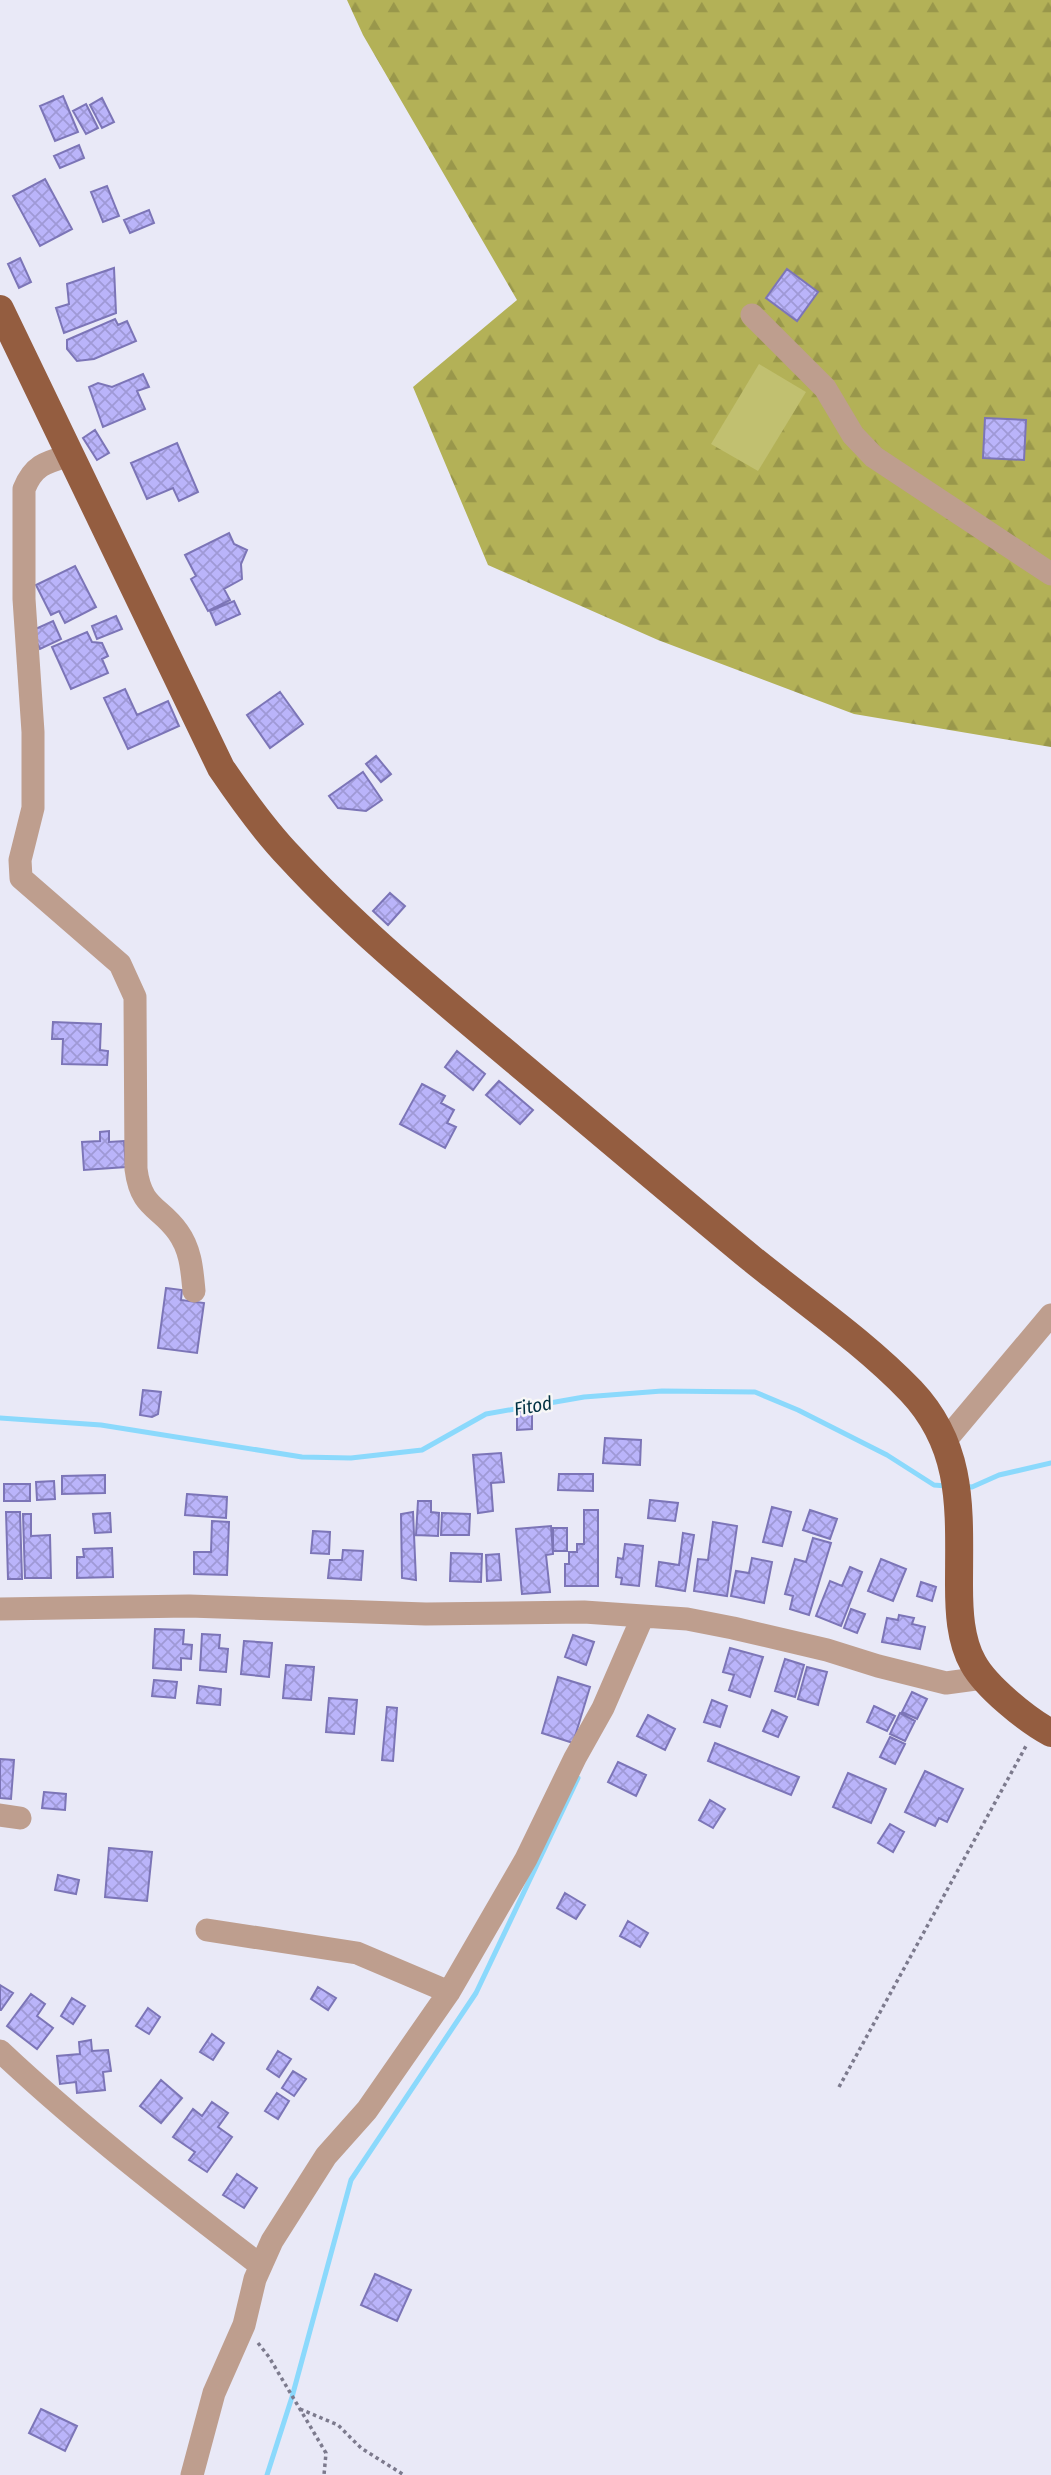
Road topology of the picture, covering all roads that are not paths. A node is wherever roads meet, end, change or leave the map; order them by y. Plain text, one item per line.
1 (0, 309) edge
2 (752, 315) dead end
3 (71, 455) junction
4 (1051, 574) edge
5 (194, 1291) dead end
6 (1051, 1315) edge
7 (945, 1441) junction
8 (0, 1609) edge
9 (643, 1616) junction
10 (983, 1678) junction
11 (1044, 1729) edge
12 (207, 1930) dead end
13 (449, 1992) junction
14 (0, 2051) edge
15 (260, 2265) junction
16 (192, 2475) edge

1 - 3 main road
2 - 4 street
3 - 5 street
3 - 7 main road
6 - 7 street
7 - 10 main road
8 - 9 street
9 - 10 street
9 - 13 street
10 - 11 main road
12 - 13 street
13 - 15 street
14 - 15 street
15 - 16 street

